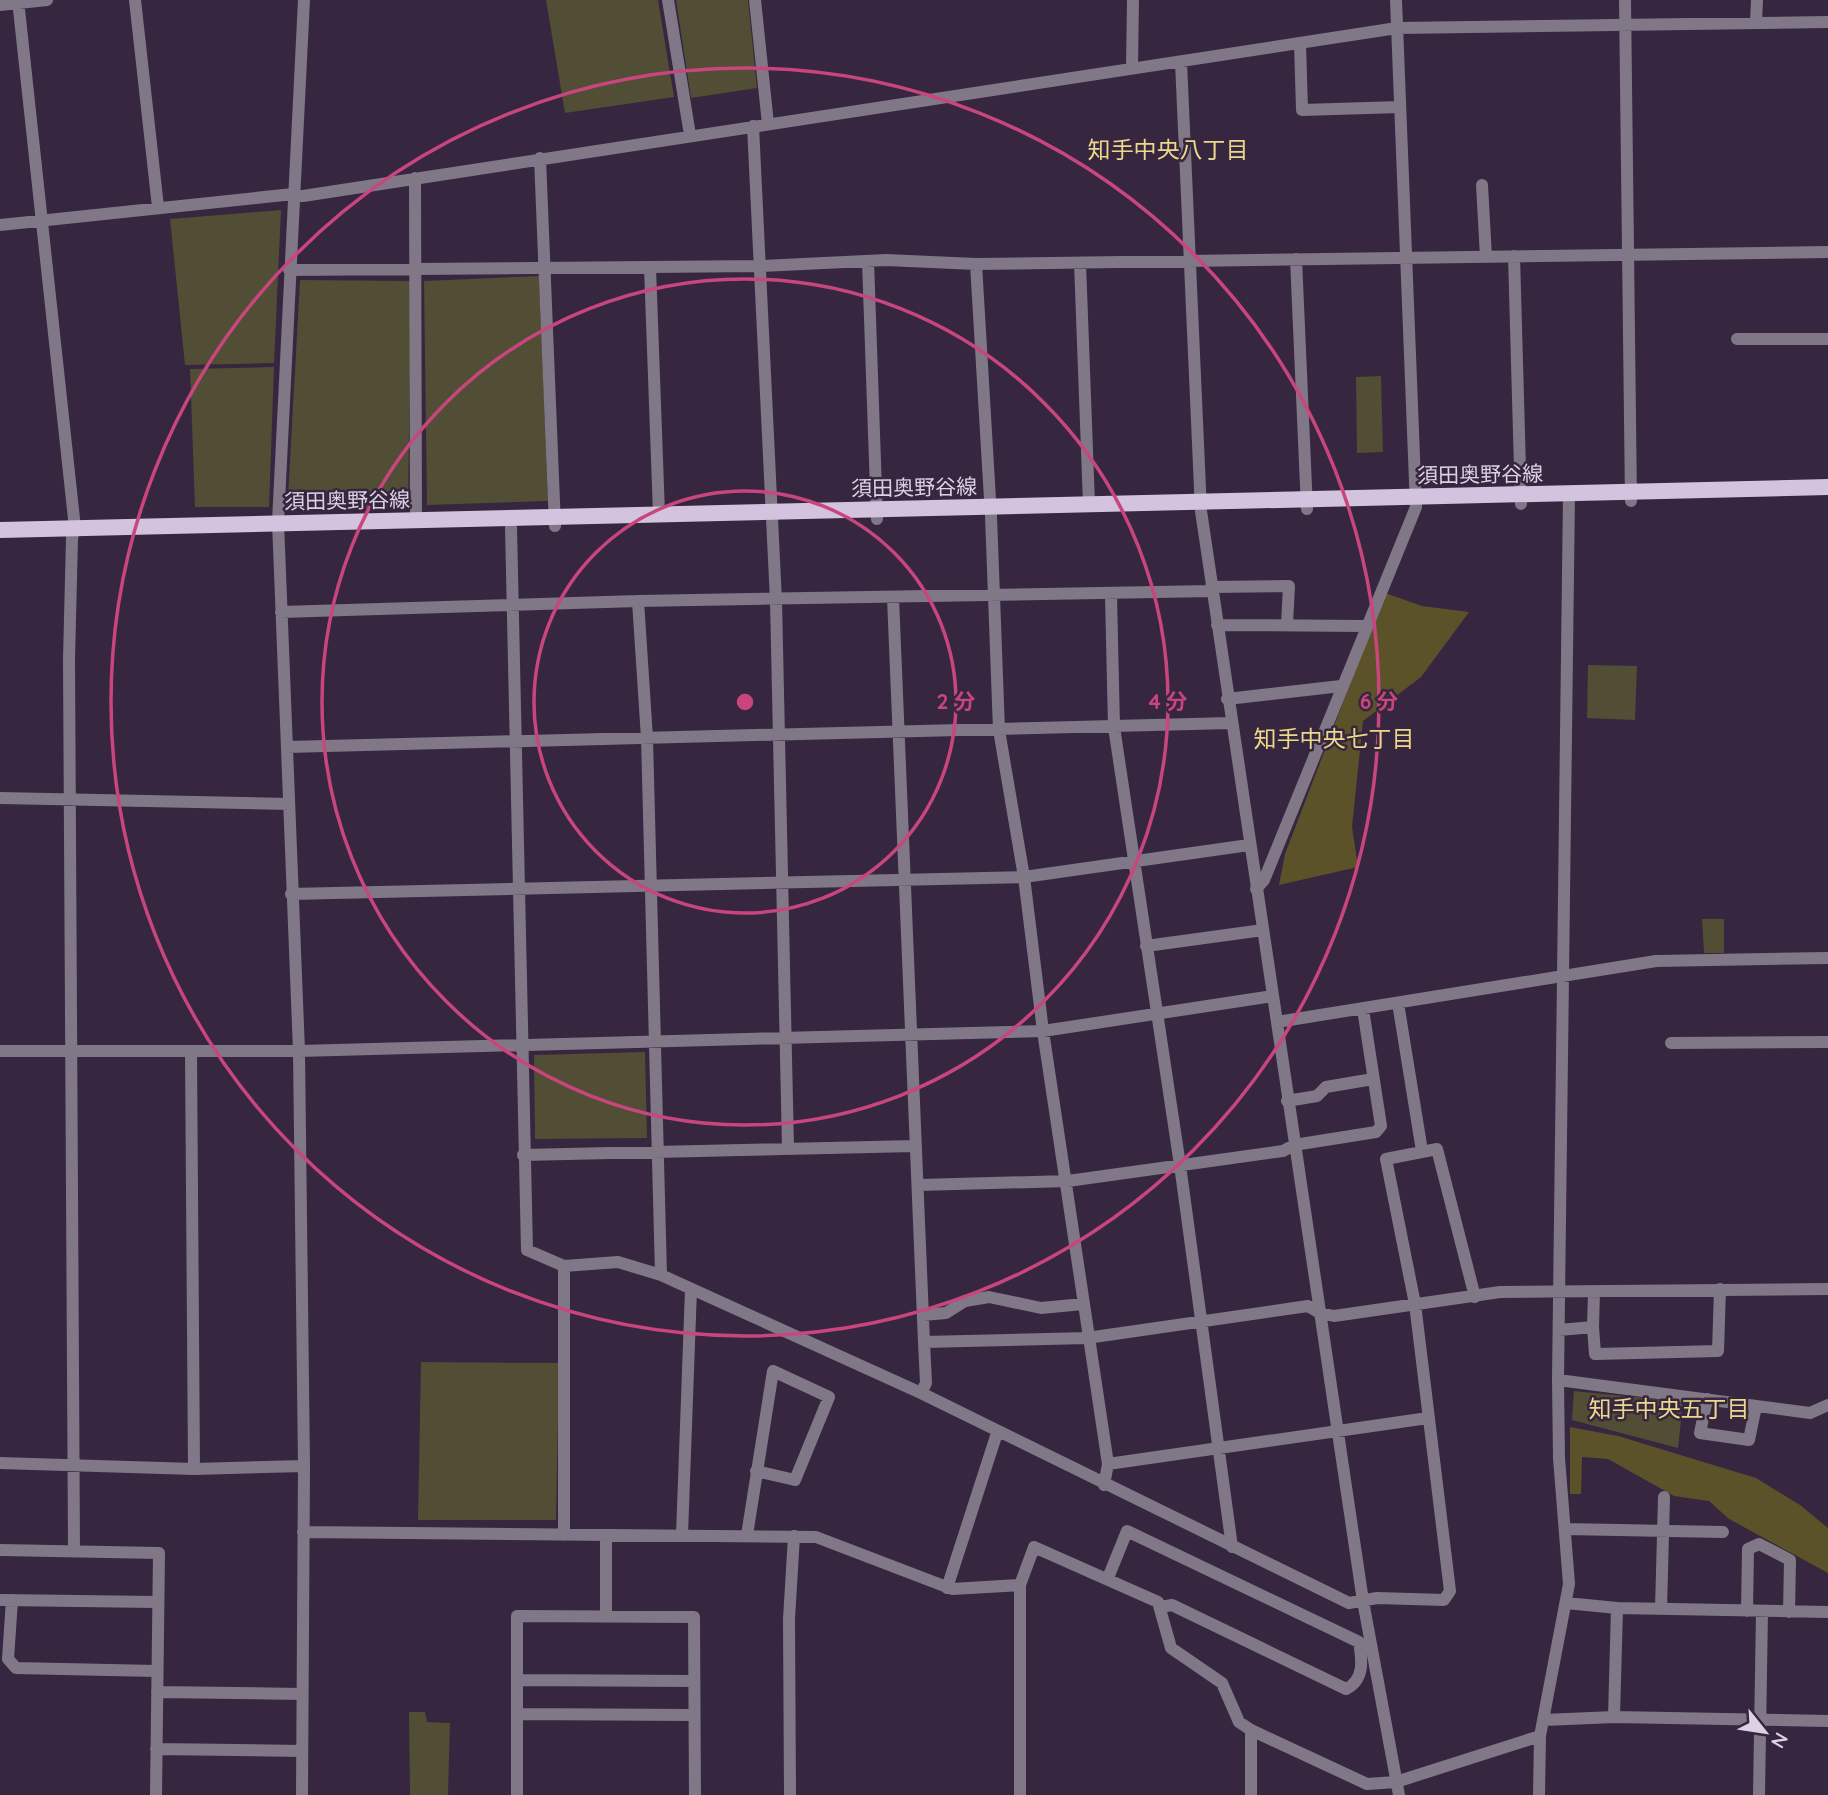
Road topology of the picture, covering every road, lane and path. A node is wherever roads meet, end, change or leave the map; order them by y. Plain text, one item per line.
1 (47, 0) edge
2 (135, 0) edge
3 (304, 0) edge
4 (668, 0) edge
5 (755, 0) edge
6 (1133, 0) edge
7 (1396, 0) edge
8 (1625, 0) edge
9 (1757, 0) edge
10 (18, 2) edge
11 (0, 5) edge
12 (1828, 22) edge
13 (1756, 23) junction
14 (1625, 25) junction
15 (1397, 28) junction
16 (1300, 43) junction
17 (1181, 62) junction
18 (1132, 67) junction
19 (1400, 107) junction
20 (768, 124) junction
21 (753, 126) junction
22 (690, 135) junction
23 (540, 158) junction
24 (415, 178) junction
25 (1482, 185) dead end
26 (293, 194) junction
27 (158, 207) junction
28 (41, 220) junction
29 (0, 225) edge
30 (1828, 252) edge
31 (1628, 254) junction
32 (1514, 256) junction
33 (1406, 257) junction
34 (1486, 257) junction
35 (1296, 259) junction
36 (868, 261) junction
37 (1191, 261) junction
38 (1080, 263) junction
39 (976, 264) junction
40 (761, 266) junction
41 (650, 267) junction
42 (289, 270) junction
43 (546, 270) junction
44 (416, 271) junction
45 (1737, 339) dead end
46 (1828, 339) edge
47 (1828, 487) edge
48 (1631, 496) junction
49 (1828, 497) edge
50 (1569, 498) junction
51 (1521, 499) junction
52 (1416, 502) junction
53 (1089, 504) junction
54 (1307, 504) junction
55 (1201, 506) junction
56 (990, 511) junction
57 (659, 514) junction
58 (877, 514) junction
59 (772, 516) junction
60 (416, 519) junction
61 (555, 522) junction
62 (278, 527) junction
63 (511, 527) junction
64 (0, 530) edge
65 (74, 533) junction
66 (0, 539) edge
67 (1211, 589) junction
68 (1111, 595) junction
69 (995, 596) junction
70 (893, 598) junction
71 (638, 601) junction
72 (776, 601) junction
73 (513, 606) junction
74 (281, 612) junction
75 (1287, 624) junction
76 (1217, 625) junction
77 (1365, 626) junction
78 (1341, 686) junction
79 (1227, 699) junction
80 (1231, 723) junction
81 (1114, 727) junction
82 (999, 730) junction
83 (899, 733) junction
84 (779, 736) junction
85 (647, 738) junction
86 (516, 741) junction
87 (287, 747) junction
88 (0, 798) edge
89 (71, 798) junction
90 (289, 804) junction
91 (1249, 845) junction
92 (1133, 861) junction
93 (1024, 877) junction
94 (905, 880) junction
95 (783, 883) junction
96 (651, 886) junction
97 (519, 889) junction
98 (1256, 889) junction
99 (291, 894) junction
100 (1263, 930) junction
101 (1146, 946) junction
102 (1828, 958) edge
103 (1564, 977) junction
104 (1273, 996) junction
105 (1398, 1003) junction
106 (1363, 1009) junction
107 (1155, 1013) junction
108 (1277, 1022) junction
109 (1043, 1031) junction
110 (910, 1035) junction
111 (786, 1038) junction
112 (654, 1040) junction
113 (1828, 1042) edge
114 (1671, 1043) dead end
115 (522, 1045) junction
116 (0, 1051) edge
117 (299, 1051) junction
118 (70, 1052) junction
119 (191, 1052) junction
120 (1373, 1079) junction
121 (1287, 1101) junction
122 (1294, 1145) junction
123 (915, 1146) junction
124 (788, 1148) junction
125 (1422, 1151) junction
126 (656, 1152) junction
127 (523, 1155) junction
128 (1180, 1165) junction
129 (1068, 1181) junction
130 (919, 1185) junction
131 (564, 1266) junction
132 (661, 1275) junction
133 (691, 1289) junction
134 (1720, 1289) junction
135 (1828, 1289) edge
136 (1594, 1291) junction
137 (1558, 1293) junction
138 (1475, 1297) junction
139 (1083, 1304) junction
140 (1415, 1304) junction
141 (1320, 1313) junction
142 (923, 1315) junction
143 (1201, 1321) junction
144 (1592, 1328) junction
145 (1559, 1330) junction
146 (1087, 1338) junction
147 (924, 1342) junction
148 (1558, 1380) junction
149 (921, 1393) junction
150 (1707, 1399) junction
151 (1828, 1405) edge
152 (1756, 1406) junction
153 (1428, 1418) junction
154 (1336, 1431) junction
155 (997, 1433) junction
156 (1219, 1446) junction
157 (0, 1463) edge
158 (75, 1464) junction
159 (1108, 1464) junction
160 (304, 1466) junction
161 (194, 1469) junction
162 (756, 1471) junction
163 (1104, 1485) junction
164 (1664, 1497) dead end
165 (1564, 1529) junction
166 (1663, 1531) junction
167 (303, 1532) junction
168 (1723, 1532) dead end
169 (564, 1535) junction
170 (606, 1535) junction
171 (682, 1535) junction
172 (747, 1535) junction
173 (794, 1536) junction
174 (1233, 1547) junction
175 (74, 1549) junction
176 (0, 1550) edge
177 (1108, 1577) junction
178 (1020, 1585) junction
179 (947, 1588) junction
180 (6, 1600) edge
181 (1363, 1601) junction
182 (157, 1602) junction
183 (1566, 1602) junction
184 (1161, 1607) junction
185 (1617, 1608) junction
186 (1661, 1609) junction
187 (1748, 1611) junction
188 (1762, 1611) junction
189 (1789, 1612) junction
190 (1828, 1612) edge
191 (606, 1615) junction
192 (157, 1671) junction
193 (517, 1680) junction
194 (694, 1681) junction
195 (157, 1692) junction
196 (302, 1694) junction
197 (517, 1714) junction
198 (694, 1715) junction
199 (1614, 1717) junction
200 (1544, 1720) junction
201 (1760, 1720) junction
202 (1828, 1721) edge
203 (1251, 1730) junction
204 (1540, 1737) junction
205 (156, 1749) junction
206 (302, 1751) junction
207 (1397, 1788) edge
208 (156, 1795) edge
209 (302, 1795) edge
210 (517, 1795) edge
211 (695, 1795) edge
212 (790, 1795) edge
213 (1020, 1795) edge
214 (1251, 1795) edge
215 (1539, 1795) edge
216 (1759, 1795) edge

1 - 10 street
2 - 27 street
3 - 26 street
4 - 22 street
5 - 20 street
6 - 18 street
7 - 15 street
8 - 14 street
9 - 13 street
10 - 11 street
10 - 28 street
12 - 13 street
13 - 14 street
14 - 15 street
14 - 31 street
15 - 16 street
15 - 19 street
16 - 17 street
16 - 19 street
17 - 18 street
17 - 37 street
18 - 20 street
19 - 33 street
20 - 21 street
21 - 22 street
21 - 40 street
22 - 23 street
23 - 24 street
23 - 43 street
24 - 26 street
24 - 44 street
25 - 34 street
26 - 27 street
26 - 42 street
27 - 28 street
28 - 29 street
28 - 65 street
30 - 31 street
31 - 32 street
31 - 48 street
32 - 34 street
32 - 51 street
33 - 34 street
33 - 35 street
33 - 52 street
35 - 37 street
35 - 54 street
36 - 39 street
36 - 40 street
36 - 58 street
37 - 38 street
37 - 55 street
38 - 39 street
38 - 53 street
39 - 56 street
40 - 41 street
40 - 59 street
41 - 43 street
41 - 57 street
42 - 44 street
42 - 62 street
43 - 44 street
43 - 61 street
44 - 60 street
45 - 46 street
47 - 48 main road, 須田奥野谷線
48 - 49 main road, 須田奥野谷線
48 - 50 main road, 須田奥野谷線
50 - 51 main road, 須田奥野谷線
50 - 103 street
51 - 52 main road, 須田奥野谷線
52 - 54 main road, 須田奥野谷線
52 - 77 street
53 - 55 main road, 須田奥野谷線
53 - 56 main road, 須田奥野谷線
54 - 55 main road, 須田奥野谷線
55 - 56 main road, 須田奥野谷線
55 - 67 street
56 - 58 main road, 須田奥野谷線
56 - 69 street
57 - 59 main road, 須田奥野谷線
57 - 61 main road, 須田奥野谷線
58 - 59 main road, 須田奥野谷線
59 - 61 main road, 須田奥野谷線
59 - 72 street
60 - 61 main road, 須田奥野谷線
60 - 62 main road, 須田奥野谷線
61 - 63 main road, 須田奥野谷線
62 - 63 main road, 須田奥野谷線
62 - 65 main road, 須田奥野谷線
62 - 74 street
63 - 73 street
64 - 65 main road, 須田奥野谷線
65 - 66 main road, 須田奥野谷線
65 - 89 street
67 - 68 street
67 - 75 street
67 - 76 street
68 - 69 street
68 - 81 street
69 - 70 street
69 - 82 street
70 - 72 street
70 - 83 street
71 - 72 street
71 - 73 street
71 - 85 street
72 - 84 street
73 - 74 street
73 - 86 street
74 - 87 street
75 - 76 street
75 - 77 street
76 - 79 street
77 - 78 street
78 - 79 street
78 - 98 street
79 - 80 street
80 - 81 street
80 - 91 street
81 - 82 street
81 - 92 street
82 - 83 street
82 - 93 street
83 - 84 street
83 - 94 street
84 - 85 street
84 - 95 street
85 - 86 street
85 - 96 street
86 - 87 street
86 - 97 street
87 - 90 street
88 - 89 street
89 - 90 street
89 - 118 street
90 - 99 street
91 - 92 street
91 - 98 street
92 - 93 street
92 - 101 street
93 - 94 street
93 - 109 street
94 - 95 street
94 - 110 street
95 - 96 street
95 - 111 street
96 - 97 street
96 - 112 street
97 - 99 street
97 - 115 street
98 - 100 street
99 - 117 street
100 - 101 street
100 - 104 street
101 - 107 street
102 - 103 street
103 - 105 street
103 - 137 street
104 - 107 street
104 - 108 street
105 - 106 street
105 - 125 street
106 - 108 street
106 - 120 street
107 - 109 street
107 - 128 street
108 - 121 street
109 - 110 street
109 - 129 street
110 - 111 street
110 - 123 street
111 - 112 street
111 - 124 street
112 - 115 street
112 - 126 street
113 - 114 street
115 - 117 street
115 - 127 street
116 - 118 street
117 - 119 street
117 - 160 street
118 - 119 street
118 - 158 street
119 - 161 street
120 - 121 street
120 - 122 street
121 - 122 street
122 - 128 street
122 - 141 street
123 - 124 street
123 - 130 street
124 - 126 street
125 - 138 street
125 - 140 street
126 - 127 street
126 - 132 street
127 - 131 street
128 - 129 street
128 - 143 street
129 - 130 street
129 - 139 street
130 - 142 street
131 - 132 street
131 - 169 street
132 - 133 street
133 - 149 street
133 - 171 street
134 - 135 street
134 - 136 street
134 - 144 street
136 - 137 street
136 - 144 street
137 - 138 street
137 - 145 street
138 - 140 street
139 - 142 street
139 - 146 street
140 - 141 street
140 - 153 street
141 - 143 street
141 - 154 street
142 - 147 street
143 - 146 street
143 - 156 street
144 - 145 street
145 - 148 street
146 - 147 street
146 - 159 street
147 - 149 street
148 - 150 street
148 - 165 street
149 - 155 street
150 - 152 street
150 - 152 street
151 - 152 street
153 - 154 street
153 - 181 street
154 - 156 street
154 - 181 street
155 - 163 street
155 - 179 street
156 - 159 street
156 - 174 street
157 - 158 street
158 - 161 street
158 - 175 street
159 - 163 street
160 - 161 street
160 - 167 street
162 - 162 street
162 - 172 street
163 - 174 street
164 - 166 street
165 - 166 street
165 - 183 street
166 - 168 street
166 - 186 street
167 - 169 street
167 - 196 street
169 - 170 street
170 - 171 street
170 - 191 street
171 - 172 street
172 - 173 street
173 - 179 street
173 - 212 street
174 - 181 street
175 - 176 street
175 - 182 street
177 - 178 street
177 - 184 street
177 - 184 street
178 - 179 street
178 - 213 street
180 - 182 street
180 - 192 street
181 - 207 street
182 - 192 street
183 - 185 street
183 - 200 street
184 - 203 street
185 - 186 street
185 - 199 street
186 - 187 street
187 - 188 street
187 - 189 street
188 - 189 street
188 - 201 street
189 - 190 street
191 - 193 street
191 - 194 street
192 - 195 street
193 - 194 street
193 - 197 street
194 - 198 street
195 - 196 street
195 - 205 street
196 - 206 street
197 - 198 street
197 - 210 street
198 - 211 street
199 - 200 street
199 - 201 street
200 - 204 street
201 - 202 street
201 - 216 street
203 - 207 street
203 - 214 street
204 - 207 street
204 - 215 street
205 - 206 street
205 - 208 street
206 - 209 street

